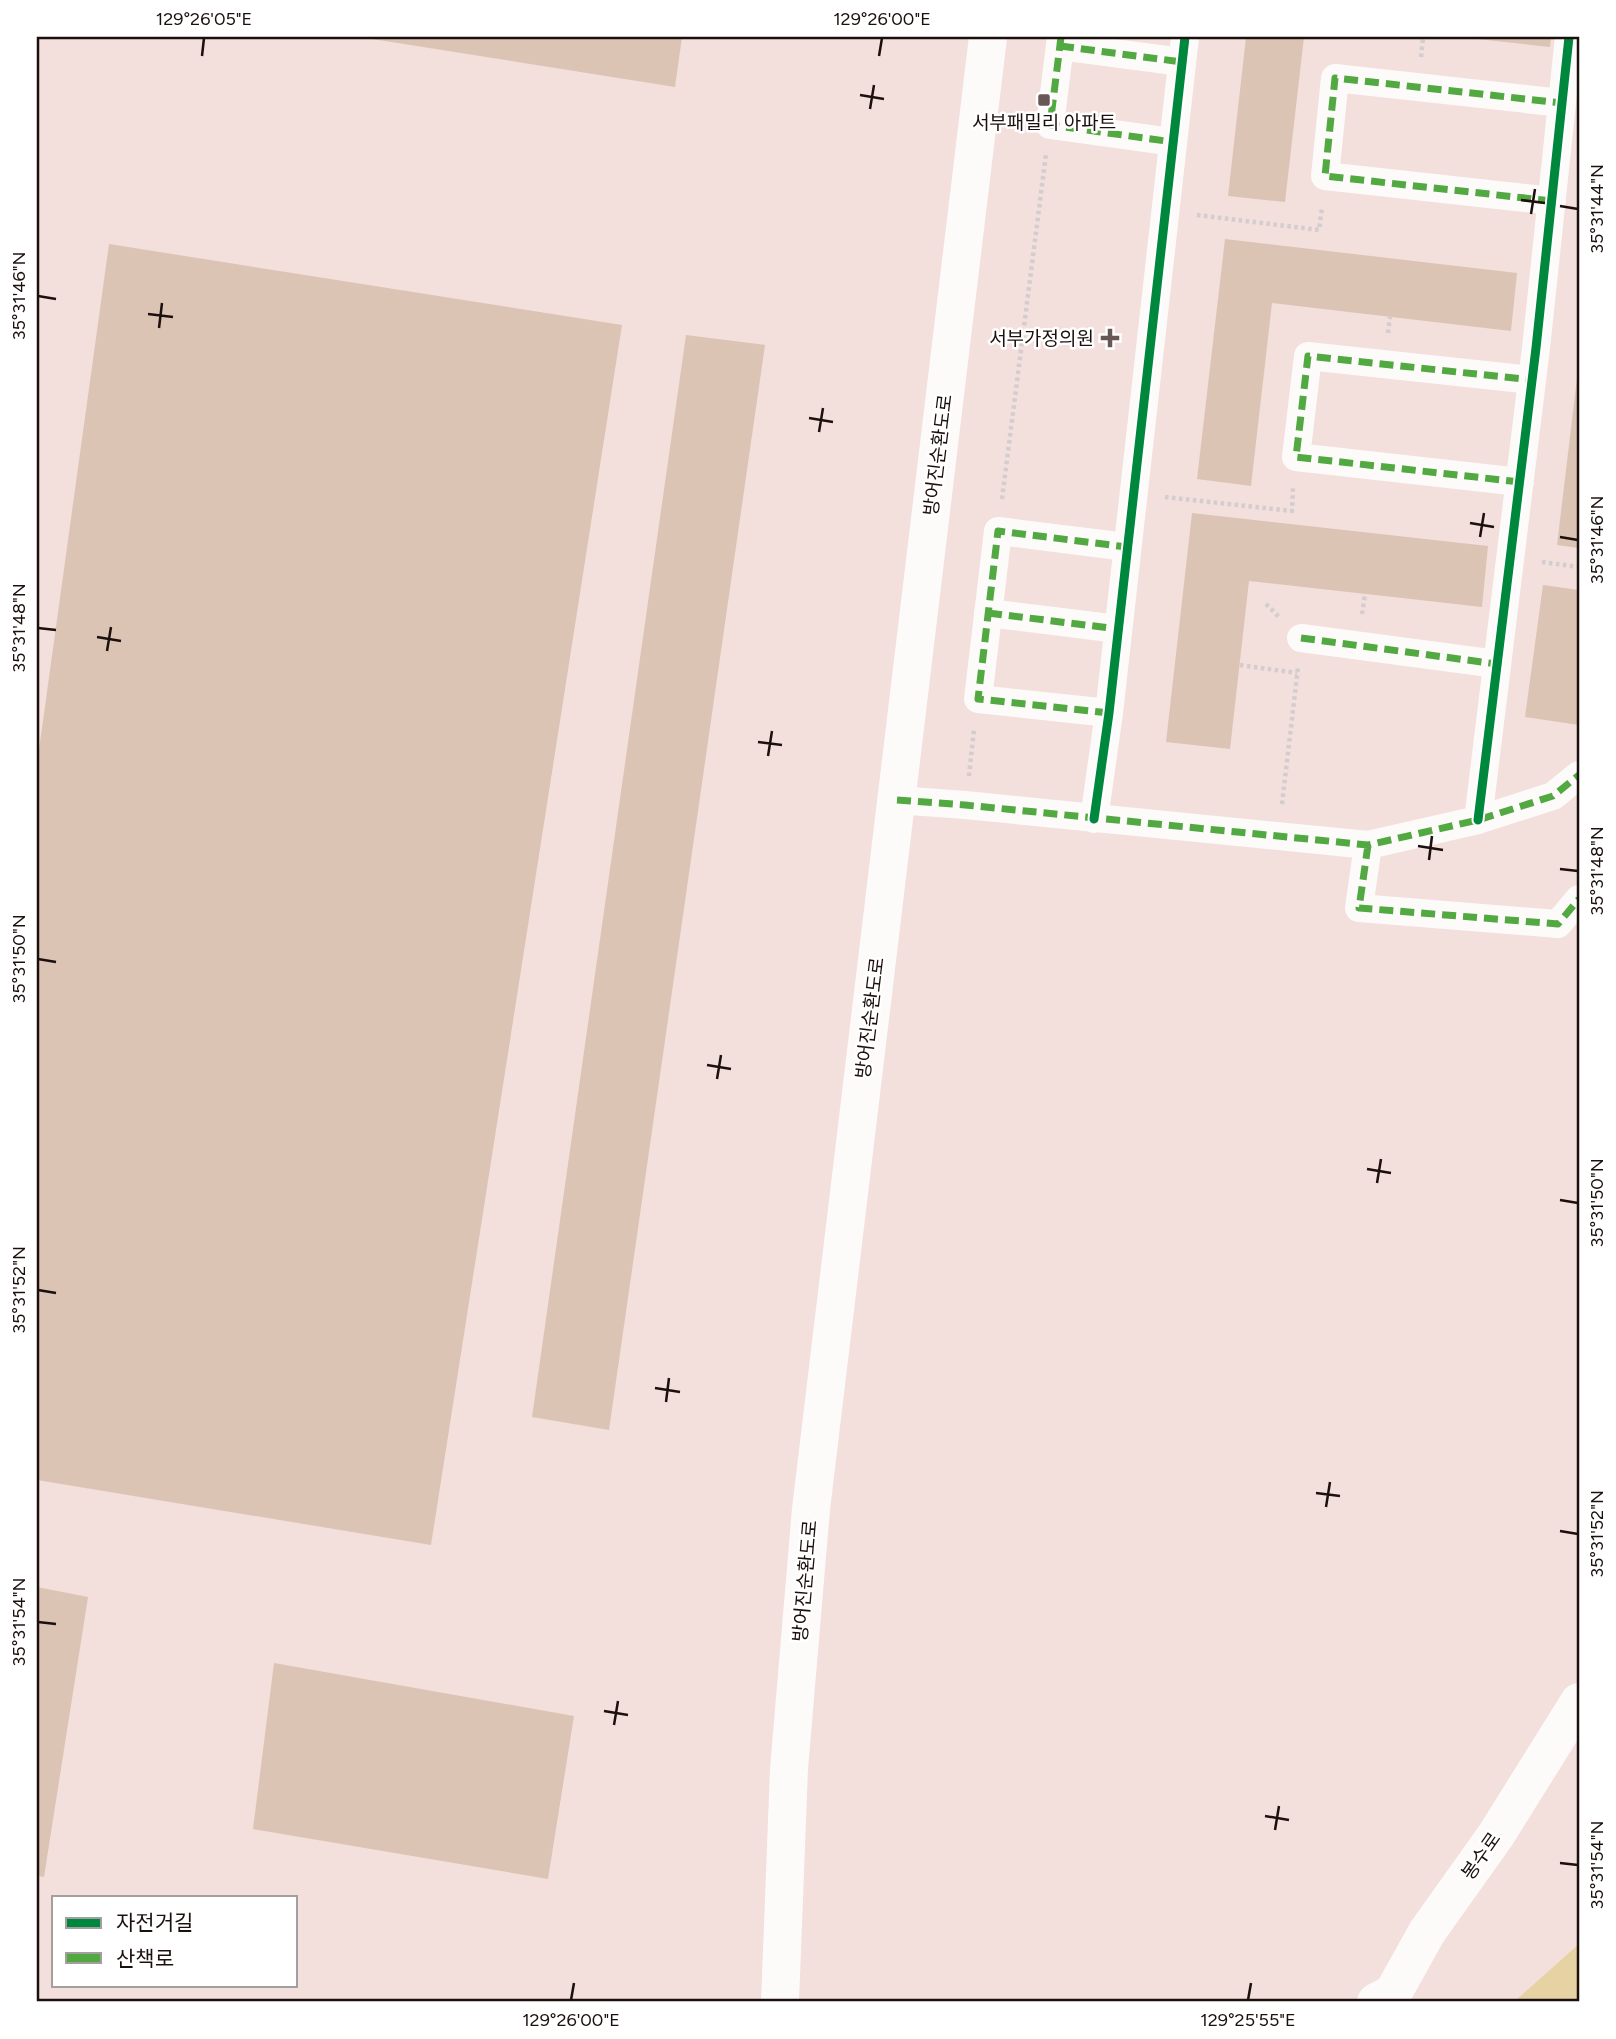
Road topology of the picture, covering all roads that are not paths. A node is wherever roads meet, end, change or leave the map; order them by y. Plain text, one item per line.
1 (988, 37) edge
2 (1569, 37) edge
3 (1061, 41) edge
4 (1183, 50) edge
5 (1562, 103) junction
6 (1173, 142) junction
7 (1552, 201) junction
8 (1532, 380) junction
9 (1520, 482) junction
10 (1127, 547) junction
11 (988, 613) junction
12 (1118, 629) junction
13 (1301, 638) road end
14 (1497, 664) junction
15 (1109, 713) junction
16 (1579, 775) edge
17 (897, 800) junction
18 (1094, 818) junction
19 (1478, 820) junction
20 (1368, 845) junction
21 (1579, 899) edge
22 (1579, 1702) edge
23 (780, 2002) edge
24 (1376, 2002) edge

1 - 17 main road, 방어진순환도로
2 - 5 street
3 - 4 street
3 - 6 street
4 - 6 street
5 - 7 street
5 - 7 street
6 - 10 street
7 - 8 street
8 - 9 street
8 - 9 street
9 - 14 street
10 - 11 street
10 - 12 street
11 - 12 street
11 - 15 street
12 - 15 street
13 - 14 street
14 - 19 street
15 - 18 street
16 - 19 street
17 - 18 street
17 - 23 main road, 방어진순환도로
18 - 20 street
19 - 20 street
20 - 21 street
22 - 24 main road, 봉수로

